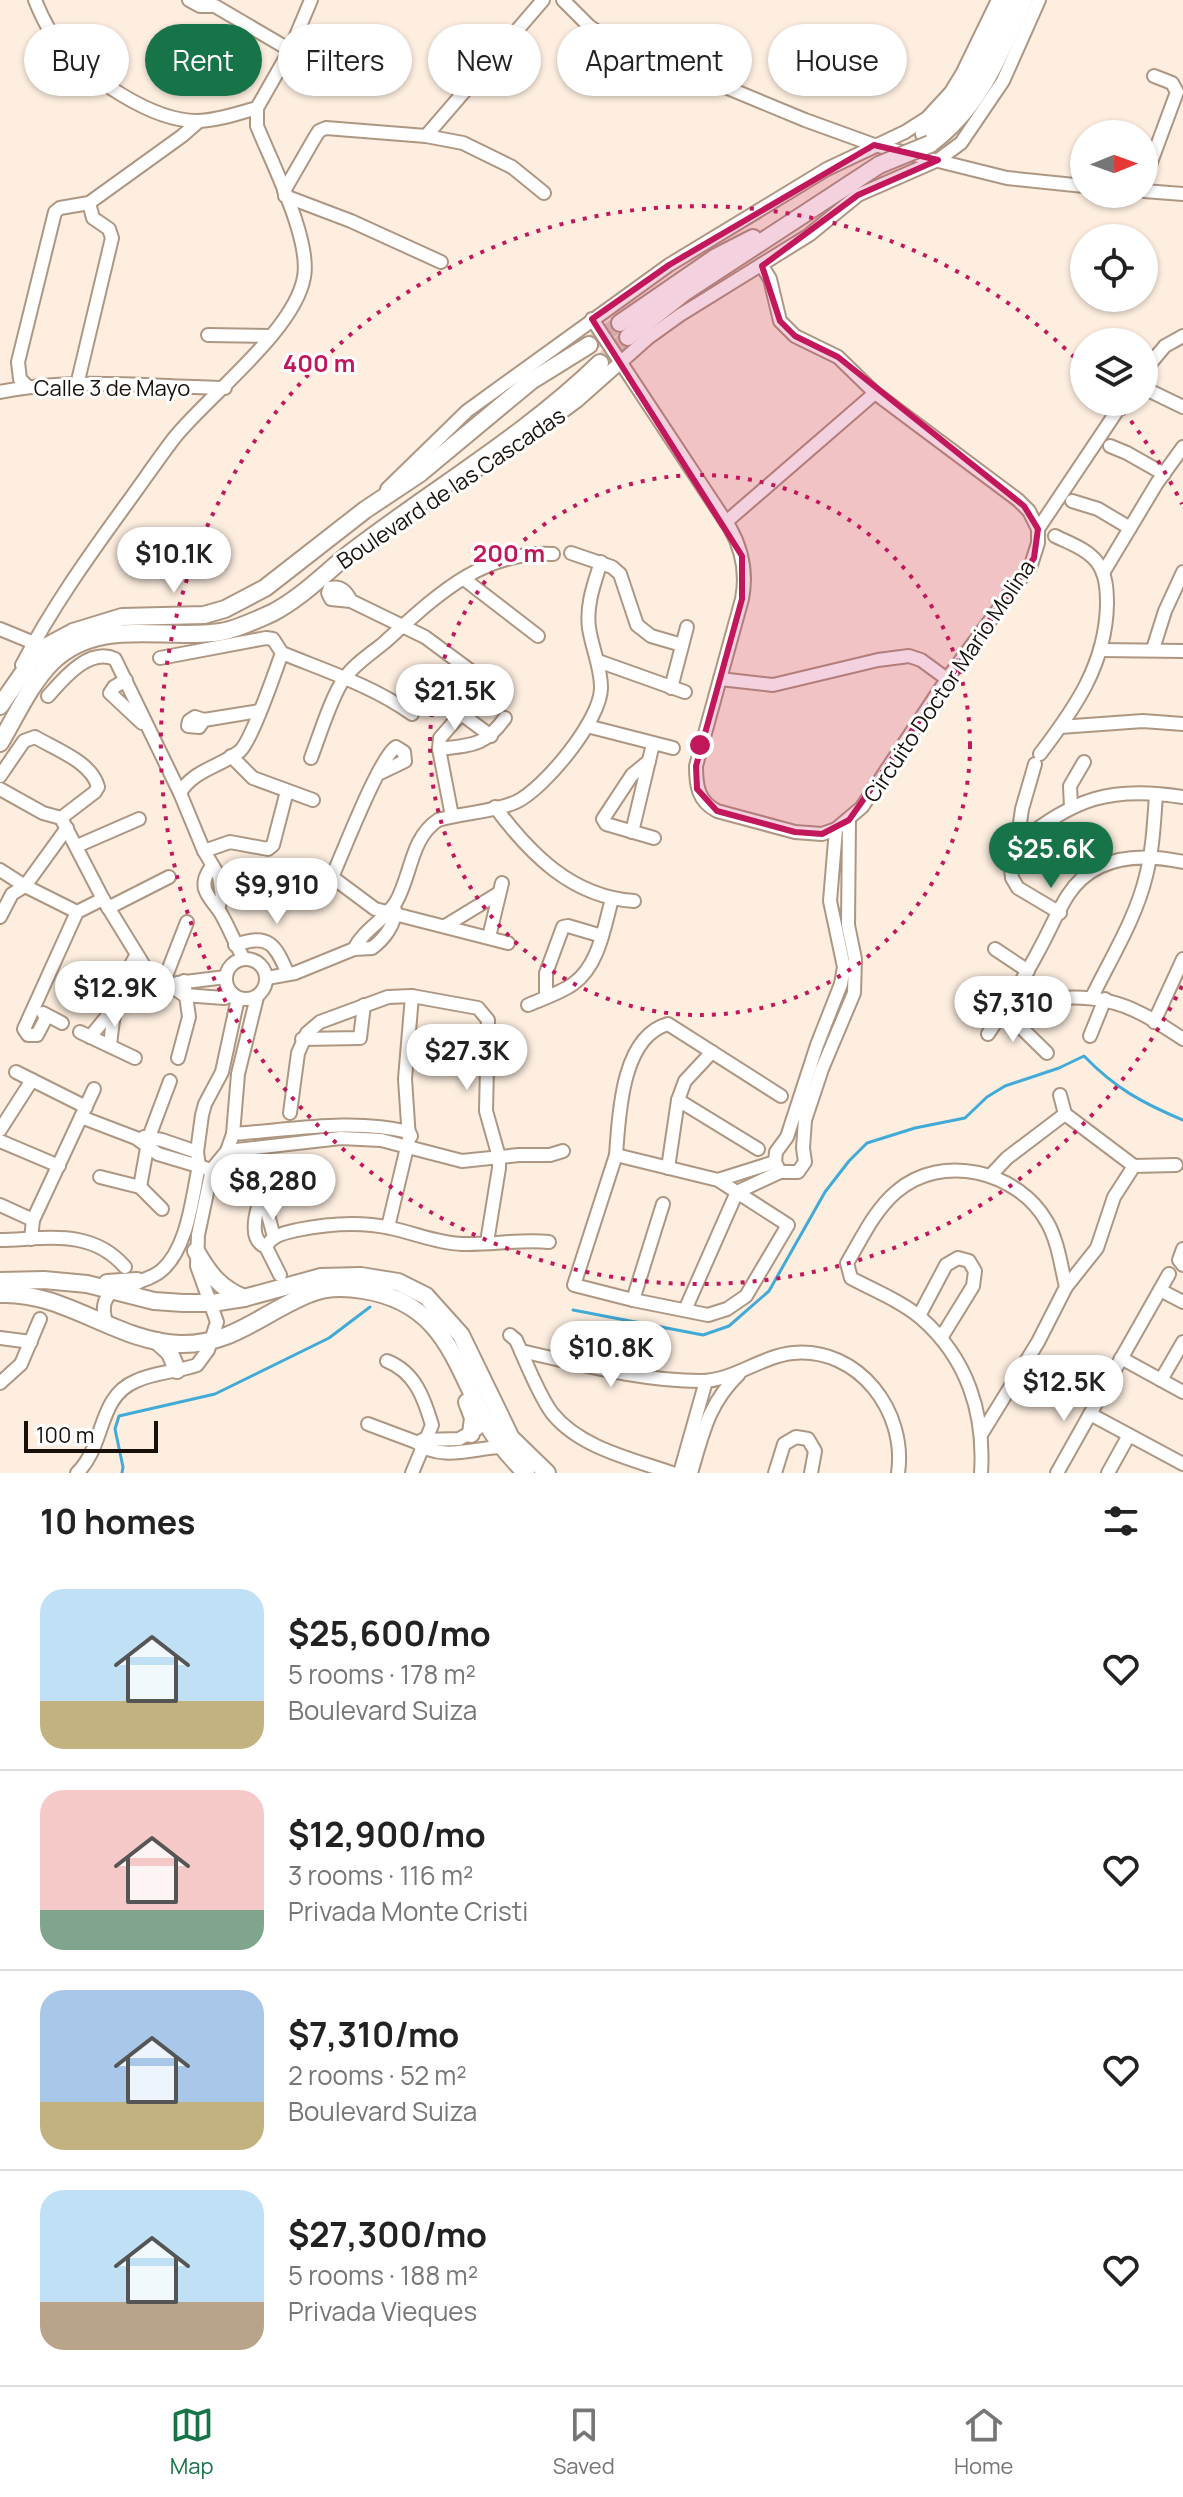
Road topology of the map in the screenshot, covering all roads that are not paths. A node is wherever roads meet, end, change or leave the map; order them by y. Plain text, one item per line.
1 (35, 0) edge
2 (189, 0) edge
3 (311, 0) edge
4 (543, 0) edge
5 (563, 0) edge
6 (998, 0) edge
7 (1009, 0) edge
8 (1024, 0) edge
9 (1039, 0) edge
10 (301, 24) edge
11 (278, 50) edge
12 (278, 72) edge
13 (1154, 76) dead end
14 (257, 108) junction
15 (198, 122) junction
16 (426, 136) junction
17 (927, 139) junction
18 (1158, 143) edge
19 (876, 156) junction
20 (938, 160) junction
21 (1070, 185) edge
22 (1158, 192) edge
23 (544, 193) dead end
24 (284, 194) junction
25 (1183, 194) edge
26 (89, 203) junction
27 (441, 262) dead end
28 (762, 266) junction
29 (592, 319) junction
30 (624, 330) tunnel mouth
31 (208, 335) dead end
32 (271, 336) junction
33 (1183, 336) edge
34 (589, 345) tunnel mouth
35 (1158, 354) edge
36 (600, 363) tunnel mouth
37 (619, 364) junction
38 (77, 385) junction
39 (28, 387) junction
40 (225, 388) junction
41 (0, 392) edge
42 (875, 393) junction
43 (1158, 395) edge
44 (1183, 407) edge
45 (1114, 416) edge
46 (1110, 446) dead end
47 (1183, 447) edge
48 (1164, 474) junction
49 (1072, 501) dead end
50 (365, 510) junction
51 (411, 511) junction
52 (726, 522) junction
53 (1130, 528) junction
54 (1038, 529) junction
55 (1055, 536) dead end
56 (571, 553) dead end
57 (553, 554) dead end
58 (601, 562) junction
59 (1183, 572) edge
60 (1103, 573) junction
61 (464, 579) junction
62 (351, 601) dead end
63 (402, 626) junction
64 (687, 627) dead end
65 (0, 629) edge
66 (538, 636) dead end
67 (34, 643) junction
68 (682, 645) junction
69 (1153, 649) junction
70 (1100, 650) junction
71 (1183, 651) edge
72 (282, 653) junction
73 (160, 658) dead end
74 (598, 661) junction
75 (475, 674) dead end
76 (344, 678) junction
77 (720, 679) junction
78 (947, 679) junction
79 (126, 680) junction
80 (671, 688) junction
81 (9, 691) junction
82 (685, 692) dead end
83 (48, 696) dead end
84 (440, 698) dead end
85 (0, 706) edge
86 (259, 711) junction
87 (412, 714) dead end
88 (461, 714) junction
89 (505, 718) dead end
90 (204, 720) dead end
91 (1183, 724) edge
92 (587, 726) junction
93 (147, 727) junction
94 (1060, 727) junction
95 (491, 736) junction
96 (0, 743) edge
97 (653, 744) junction
98 (673, 748) dead end
99 (439, 749) junction
100 (231, 756) junction
101 (311, 758) dead end
102 (649, 761) junction
103 (1084, 762) dead end
104 (380, 773) dead end
105 (0, 776) edge
106 (0, 789) edge
107 (287, 791) junction
108 (180, 793) junction
109 (1156, 795) junction
110 (1183, 797) edge
111 (313, 800) dead end
112 (495, 807) junction
113 (1071, 807) junction
114 (452, 816) junction
115 (139, 819) dead end
116 (849, 820) junction
117 (64, 823) junction
118 (836, 829) junction
119 (632, 832) junction
120 (654, 838) dead end
121 (1017, 844) junction
122 (77, 846) junction
123 (204, 851) junction
124 (1150, 857) junction
125 (834, 858) junction
126 (847, 860) junction
127 (1183, 862) edge
128 (305, 869) dead end
129 (0, 870) edge
130 (169, 877) dead end
131 (332, 877) junction
132 (25, 886) junction
133 (612, 899) junction
134 (634, 901) dead end
135 (105, 904) junction
136 (392, 911) junction
137 (77, 912) junction
138 (1060, 913) junction
139 (0, 917) edge
140 (187, 922) dead end
141 (445, 926) junction
142 (602, 936) junction
143 (489, 937) junction
144 (508, 943) dead end
145 (235, 945) junction
146 (995, 949) dead end
147 (136, 956) junction
148 (244, 959) junction
149 (1183, 959) edge
150 (1028, 971) junction
151 (288, 974) junction
152 (226, 977) junction
153 (267, 978) junction
154 (167, 983) junction
155 (184, 988) junction
156 (236, 996) junction
157 (412, 996) junction
158 (257, 997) junction
159 (546, 997) junction
160 (1099, 998) junction
161 (364, 1005) junction
162 (528, 1005) dead end
163 (33, 1008) junction
164 (114, 1008) junction
165 (1004, 1008) junction
166 (47, 1016) junction
167 (1154, 1022) junction
168 (62, 1023) dead end
169 (988, 1034) dead end
170 (1090, 1036) dead end
171 (302, 1039) junction
172 (1183, 1039) edge
173 (817, 1045) junction
174 (110, 1046) junction
175 (830, 1051) junction
176 (712, 1052) junction
177 (1047, 1053) dead end
178 (135, 1058) dead end
179 (178, 1058) dead end
180 (16, 1072) dead end
181 (222, 1072) junction
182 (238, 1074) junction
183 (32, 1080) junction
184 (170, 1081) dead end
185 (94, 1089) dead end
186 (1060, 1095) dead end
187 (781, 1096) dead end
188 (678, 1100) junction
189 (84, 1112) junction
190 (290, 1113) dead end
191 (1065, 1114) junction
192 (0, 1130) edge
193 (282, 1131) junction
194 (233, 1134) junction
195 (0, 1141) edge
196 (144, 1141) junction
197 (412, 1142) junction
198 (282, 1146) junction
199 (758, 1149) dead end
200 (227, 1151) junction
201 (563, 1151) dead end
202 (197, 1152) junction
203 (616, 1155) junction
204 (499, 1157) junction
205 (1176, 1165) dead end
206 (59, 1166) junction
207 (199, 1166) junction
208 (1134, 1166) junction
209 (778, 1167) junction
210 (272, 1168) dead end
211 (668, 1168) junction
212 (212, 1169) junction
213 (991, 1175) junction
214 (100, 1177) dead end
215 (718, 1180) junction
216 (140, 1187) junction
217 (737, 1192) junction
218 (263, 1196) junction
219 (663, 1204) dead end
220 (0, 1205) edge
221 (162, 1209) dead end
222 (33, 1220) junction
223 (388, 1227) junction
224 (31, 1239) junction
225 (0, 1240) edge
226 (270, 1242) junction
227 (487, 1242) junction
228 (549, 1242) dead end
229 (196, 1251) junction
230 (125, 1267) dead end
231 (1169, 1274) dead end
232 (280, 1275) dead end
233 (0, 1281) edge
234 (137, 1281) junction
235 (87, 1284) junction
236 (1066, 1287) junction
237 (1160, 1290) junction
238 (114, 1291) junction
239 (0, 1294) edge
240 (244, 1298) junction
241 (633, 1300) junction
242 (1183, 1302) edge
243 (212, 1303) junction
244 (685, 1310) junction
245 (919, 1316) junction
246 (40, 1319) dead end
247 (107, 1325) junction
248 (510, 1335) dead end
249 (0, 1338) edge
250 (941, 1338) junction
251 (157, 1341) junction
252 (31, 1342) junction
253 (1183, 1342) edge
254 (211, 1343) junction
255 (521, 1351) junction
256 (1121, 1358) junction
257 (387, 1361) dead end
258 (177, 1370) junction
259 (741, 1372) junction
260 (1161, 1380) junction
261 (706, 1381) junction
262 (0, 1383) edge
263 (468, 1385) junction
264 (1183, 1392) edge
265 (720, 1394) junction
266 (1090, 1414) junction
267 (485, 1421) junction
268 (368, 1424) dead end
269 (982, 1433) junction
270 (1129, 1435) junction
271 (474, 1441) junction
272 (506, 1442) junction
273 (422, 1443) junction
274 (1183, 1464) edge
275 (77, 1473) edge
276 (412, 1473) edge
277 (526, 1473) edge
278 (547, 1473) edge
279 (672, 1473) edge
280 (680, 1473) edge
281 (691, 1473) edge
282 (775, 1473) edge
283 (811, 1473) edge
284 (898, 1473) edge
285 (981, 1473) edge
286 (1057, 1473) edge
287 (1108, 1473) edge

1 - 15 street
2 - 11 street
3 - 10 street
4 - 16 street
5 - 19 street
6 - 19 street, Boulevard de las Cascadas
7 - 17 main road
8 - 17 main road
9 - 20 street, Boulevard de las Cascadas
12 - 14 street
13 - 18 street
14 - 15 street
14 - 24 street
15 - 26 street
16 - 23 street
16 - 24 street
17 - 19 main road
19 - 20 street
19 - 29 street, Boulevard de las Cascadas
19 - 30 main road
20 - 21 street
20 - 28 street, Boulevard de las Cascadas
22 - 25 street
24 - 27 street
24 - 32 street
26 - 38 street
26 - 39 street
28 - 37 street, Boulevard de las Cascadas
28 - 42 street, Circuito Doctor Mario Molina
29 - 37 street
29 - 50 street, Boulevard de las Cascadas
31 - 32 street
32 - 40 street
33 - 35 street
34 - 50 main road
36 - 51 main road
37 - 51 street, Boulevard de las Cascadas
37 - 52 street
38 - 39 street, Calle 3 de Mayo
38 - 40 street, Calle 3 de Mayo
39 - 41 street, Calle 3 de Mayo
40 - 67 street
42 - 52 street
42 - 54 street, Circuito Doctor Mario Molina
43 - 44 street
45 - 54 street
46 - 48 street
47 - 48 street
48 - 53 street
49 - 53 street
50 - 81 main road, Boulevard de las Cascadas
51 - 96 main road, Boulevard de las Cascadas
52 - 77 street
53 - 60 street
54 - 78 street, Circuito Doctor Mario Molina
55 - 60 street
56 - 58 street
57 - 61 street
58 - 68 street
58 - 74 street
59 - 69 street
60 - 70 street
61 - 63 street
61 - 66 street
62 - 63 street
63 - 75 street
63 - 76 street
64 - 68 street
65 - 67 street
67 - 81 street
68 - 80 street
69 - 70 street
69 - 71 street
70 - 94 street
72 - 73 street
72 - 76 street
72 - 86 street
74 - 80 street
74 - 92 street
76 - 87 street
76 - 101 street
77 - 78 street
77 - 118 street
78 - 116 street, Circuito Doctor Mario Molina
79 - 83 street
79 - 93 street
79 - 93 street
80 - 82 street
81 - 85 main road, Boulevard de las Cascadas
84 - 88 street
86 - 90 street
86 - 100 street
88 - 95 street
88 - 99 street
89 - 95 street
91 - 94 street
92 - 97 street
92 - 112 street
93 - 108 street
94 - 121 street
95 - 99 street
97 - 98 street
97 - 102 street
99 - 114 street
100 - 107 street
100 - 108 street
102 - 119 street
102 - 119 street
103 - 113 street
104 - 131 street
105 - 117 street
106 - 117 street
107 - 111 street
107 - 123 street
108 - 123 street
109 - 110 street
109 - 113 street
109 - 124 street
112 - 114 street
112 - 133 street
113 - 121 street
114 - 136 street
115 - 122 street
116 - 118 street, Circuito Doctor Mario Molina
116 - 126 street
117 - 122 street
117 - 132 street
118 - 125 street
119 - 120 street
121 - 138 street
122 - 135 street
123 - 145 street
124 - 127 street
124 - 138 street
124 - 160 street
125 - 126 street
125 - 173 street
126 - 175 street
128 - 131 street
129 - 132 street
130 - 135 street
131 - 136 street
132 - 137 street
132 - 139 street
133 - 134 street
133 - 142 street
135 - 137 street
135 - 147 street
136 - 141 street
136 - 151 street
137 - 163 street
138 - 150 street
140 - 154 street
141 - 143 street
141 - 143 street
142 - 159 street
142 - 159 street
143 - 144 street
145 - 148 street
145 - 151 street
146 - 150 street
147 - 154 street
147 - 164 street
148 - 152 street
148 - 153 street
149 - 167 street
150 - 165 street
151 - 153 street
152 - 155 street
152 - 156 street
153 - 158 street
154 - 155 street
155 - 156 street
155 - 179 street
156 - 158 street
156 - 181 street
157 - 161 street
157 - 197 street
157 - 204 street
158 - 182 street
159 - 162 street
160 - 165 street
160 - 167 street
160 - 170 street
161 - 171 street
161 - 171 street
163 - 166 street
163 - 166 street
164 - 174 street
164 - 174 street
165 - 169 street
165 - 177 street
166 - 168 street
167 - 172 street
171 - 190 street
173 - 175 street
173 - 209 street
174 - 178 street
175 - 209 street
176 - 187 street
176 - 188 street
176 - 203 street
180 - 183 street
181 - 182 street
181 - 202 street
182 - 194 street
183 - 189 street
183 - 192 street
184 - 196 street
185 - 189 street
186 - 191 street
188 - 199 street
188 - 211 street
189 - 196 street
189 - 206 street
191 - 208 street
191 - 213 street
193 - 194 street
193 - 197 street
193 - 198 street
194 - 200 street
195 - 206 street
196 - 202 street
196 - 207 street
196 - 216 street
197 - 198 street
197 - 204 street
197 - 223 street
198 - 200 street
200 - 212 street
201 - 204 street
202 - 207 street
203 - 211 street
203 - 241 street
204 - 227 street
205 - 208 street
206 - 222 street
207 - 212 street
207 - 234 street
208 - 236 street
209 - 215 street
209 - 217 street
210 - 218 street
211 - 215 street
212 - 229 street
213 - 236 street
213 - 245 street
214 - 216 street
215 - 217 street
216 - 221 street
217 - 244 street
217 - 244 street
218 - 226 street
218 - 226 street
219 - 241 street
220 - 222 street
222 - 224 street
223 - 226 street
223 - 227 street
224 - 225 street
224 - 230 street
226 - 232 street
227 - 228 street
229 - 240 main road
229 - 243 street
231 - 237 street
233 - 235 main road
234 - 235 main road
234 - 238 street
235 - 238 main road
236 - 269 street
237 - 242 street
237 - 256 street
238 - 243 main road
238 - 247 street
239 - 247 main road
240 - 243 main road
240 - 272 main road
241 - 244 street
243 - 254 street
245 - 250 street
245 - 250 street
246 - 252 street
247 - 251 main road
248 - 255 street
249 - 252 street
250 - 269 street
251 - 254 main road
251 - 258 main road
252 - 262 street
253 - 260 street
254 - 258 street
254 - 263 main road
255 - 261 street
255 - 279 street
256 - 260 street
256 - 266 street
257 - 273 street
258 - 275 street
259 - 261 street
259 - 265 street
259 - 284 street
260 - 264 street
261 - 265 street
261 - 280 street
263 - 267 main road
263 - 271 main road
265 - 281 street
266 - 270 street
266 - 286 street
267 - 271 street
267 - 272 main road
268 - 273 street
269 - 285 street
270 - 274 street
270 - 287 street
271 - 272 street
271 - 273 street
272 - 277 main road
272 - 278 main road
273 - 276 street
282 - 283 street

